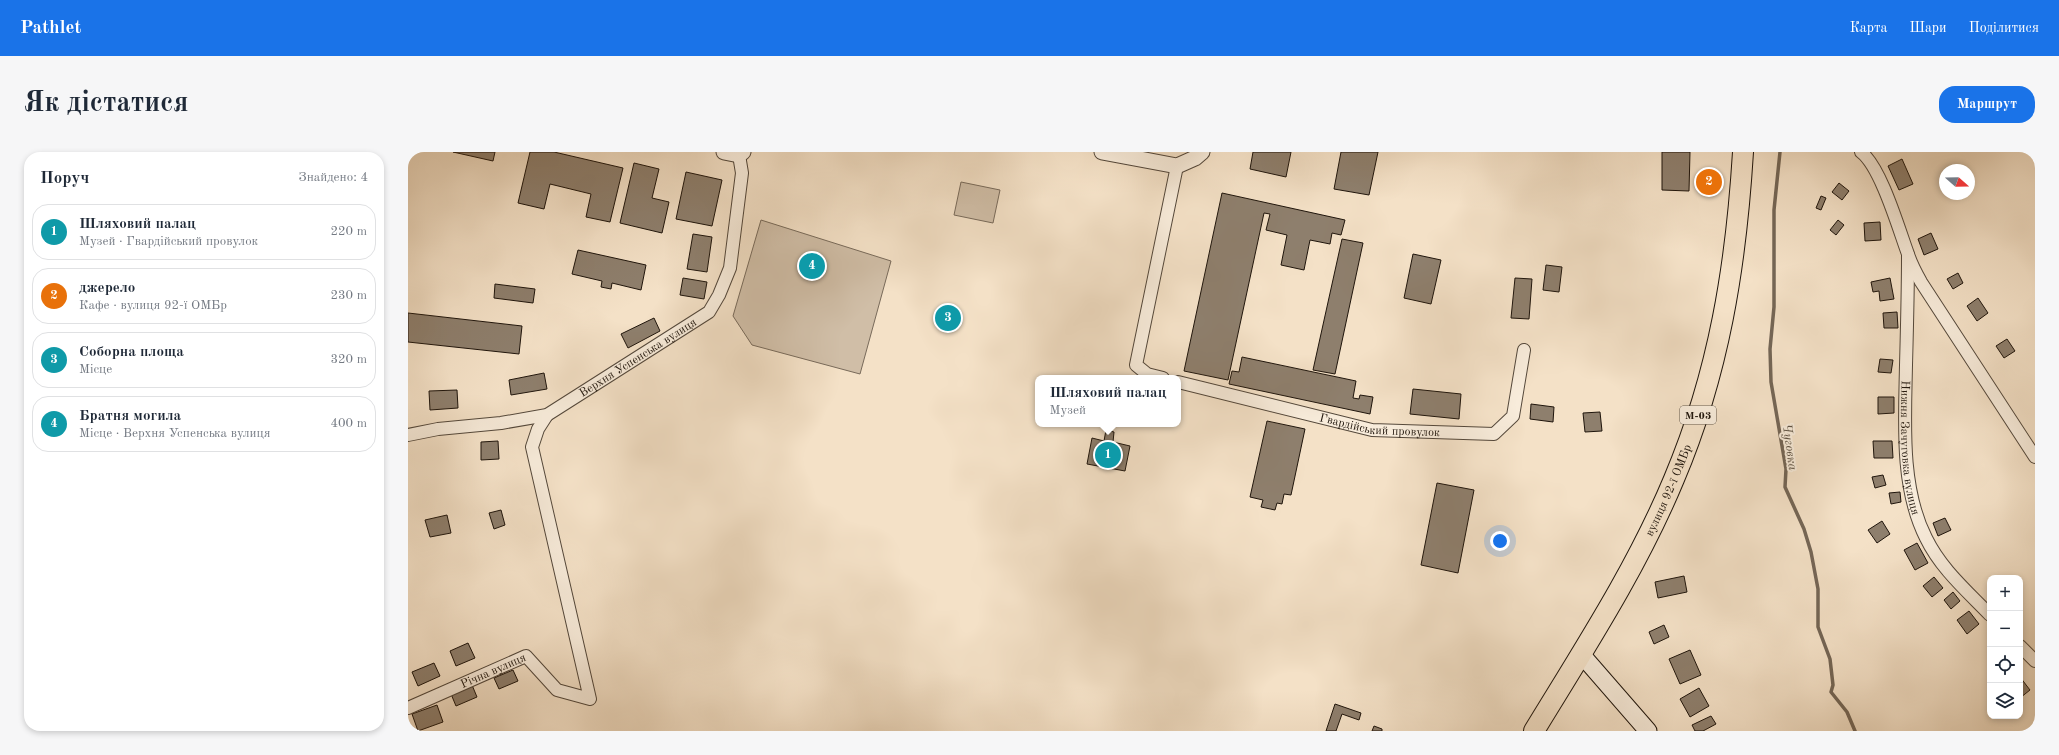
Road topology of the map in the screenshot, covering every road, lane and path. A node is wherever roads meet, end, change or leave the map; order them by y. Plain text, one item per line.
1 (724, 152) edge
2 (1102, 152) edge
3 (1202, 152) edge
4 (1743, 152) edge
5 (1861, 152) edge
6 (741, 154) edge
7 (1177, 166) junction
8 (1908, 255) junction
9 (1524, 350) dead end
10 (1151, 375) edge
11 (1181, 383) edge
12 (547, 415) junction
13 (408, 435) edge
14 (2035, 457) edge
15 (1987, 612) edge
16 (2021, 647) edge
17 (1580, 654) junction
18 (2035, 661) edge
19 (408, 708) edge
20 (1534, 731) edge
21 (1648, 731) edge

1 - 6 street
2 - 7 street
3 - 7 street
4 - 17 highway, вулиця 92-ї ОМБр / М-03
5 - 8 street, Нижня Зачуговка вулиця
6 - 12 street, Верхня Успенська вулиця
7 - 10 street
8 - 14 street, Нижня Зачуговка вулиця
8 - 15 street, Нижня Зачуговка вулиця
9 - 11 street, Гвардійський провулок
12 - 13 street, Верхня Успенська вулиця
12 - 19 street, Річна вулиця
16 - 18 street
17 - 20 highway, вулиця 92-ї ОМБр / М-03
17 - 21 main road

